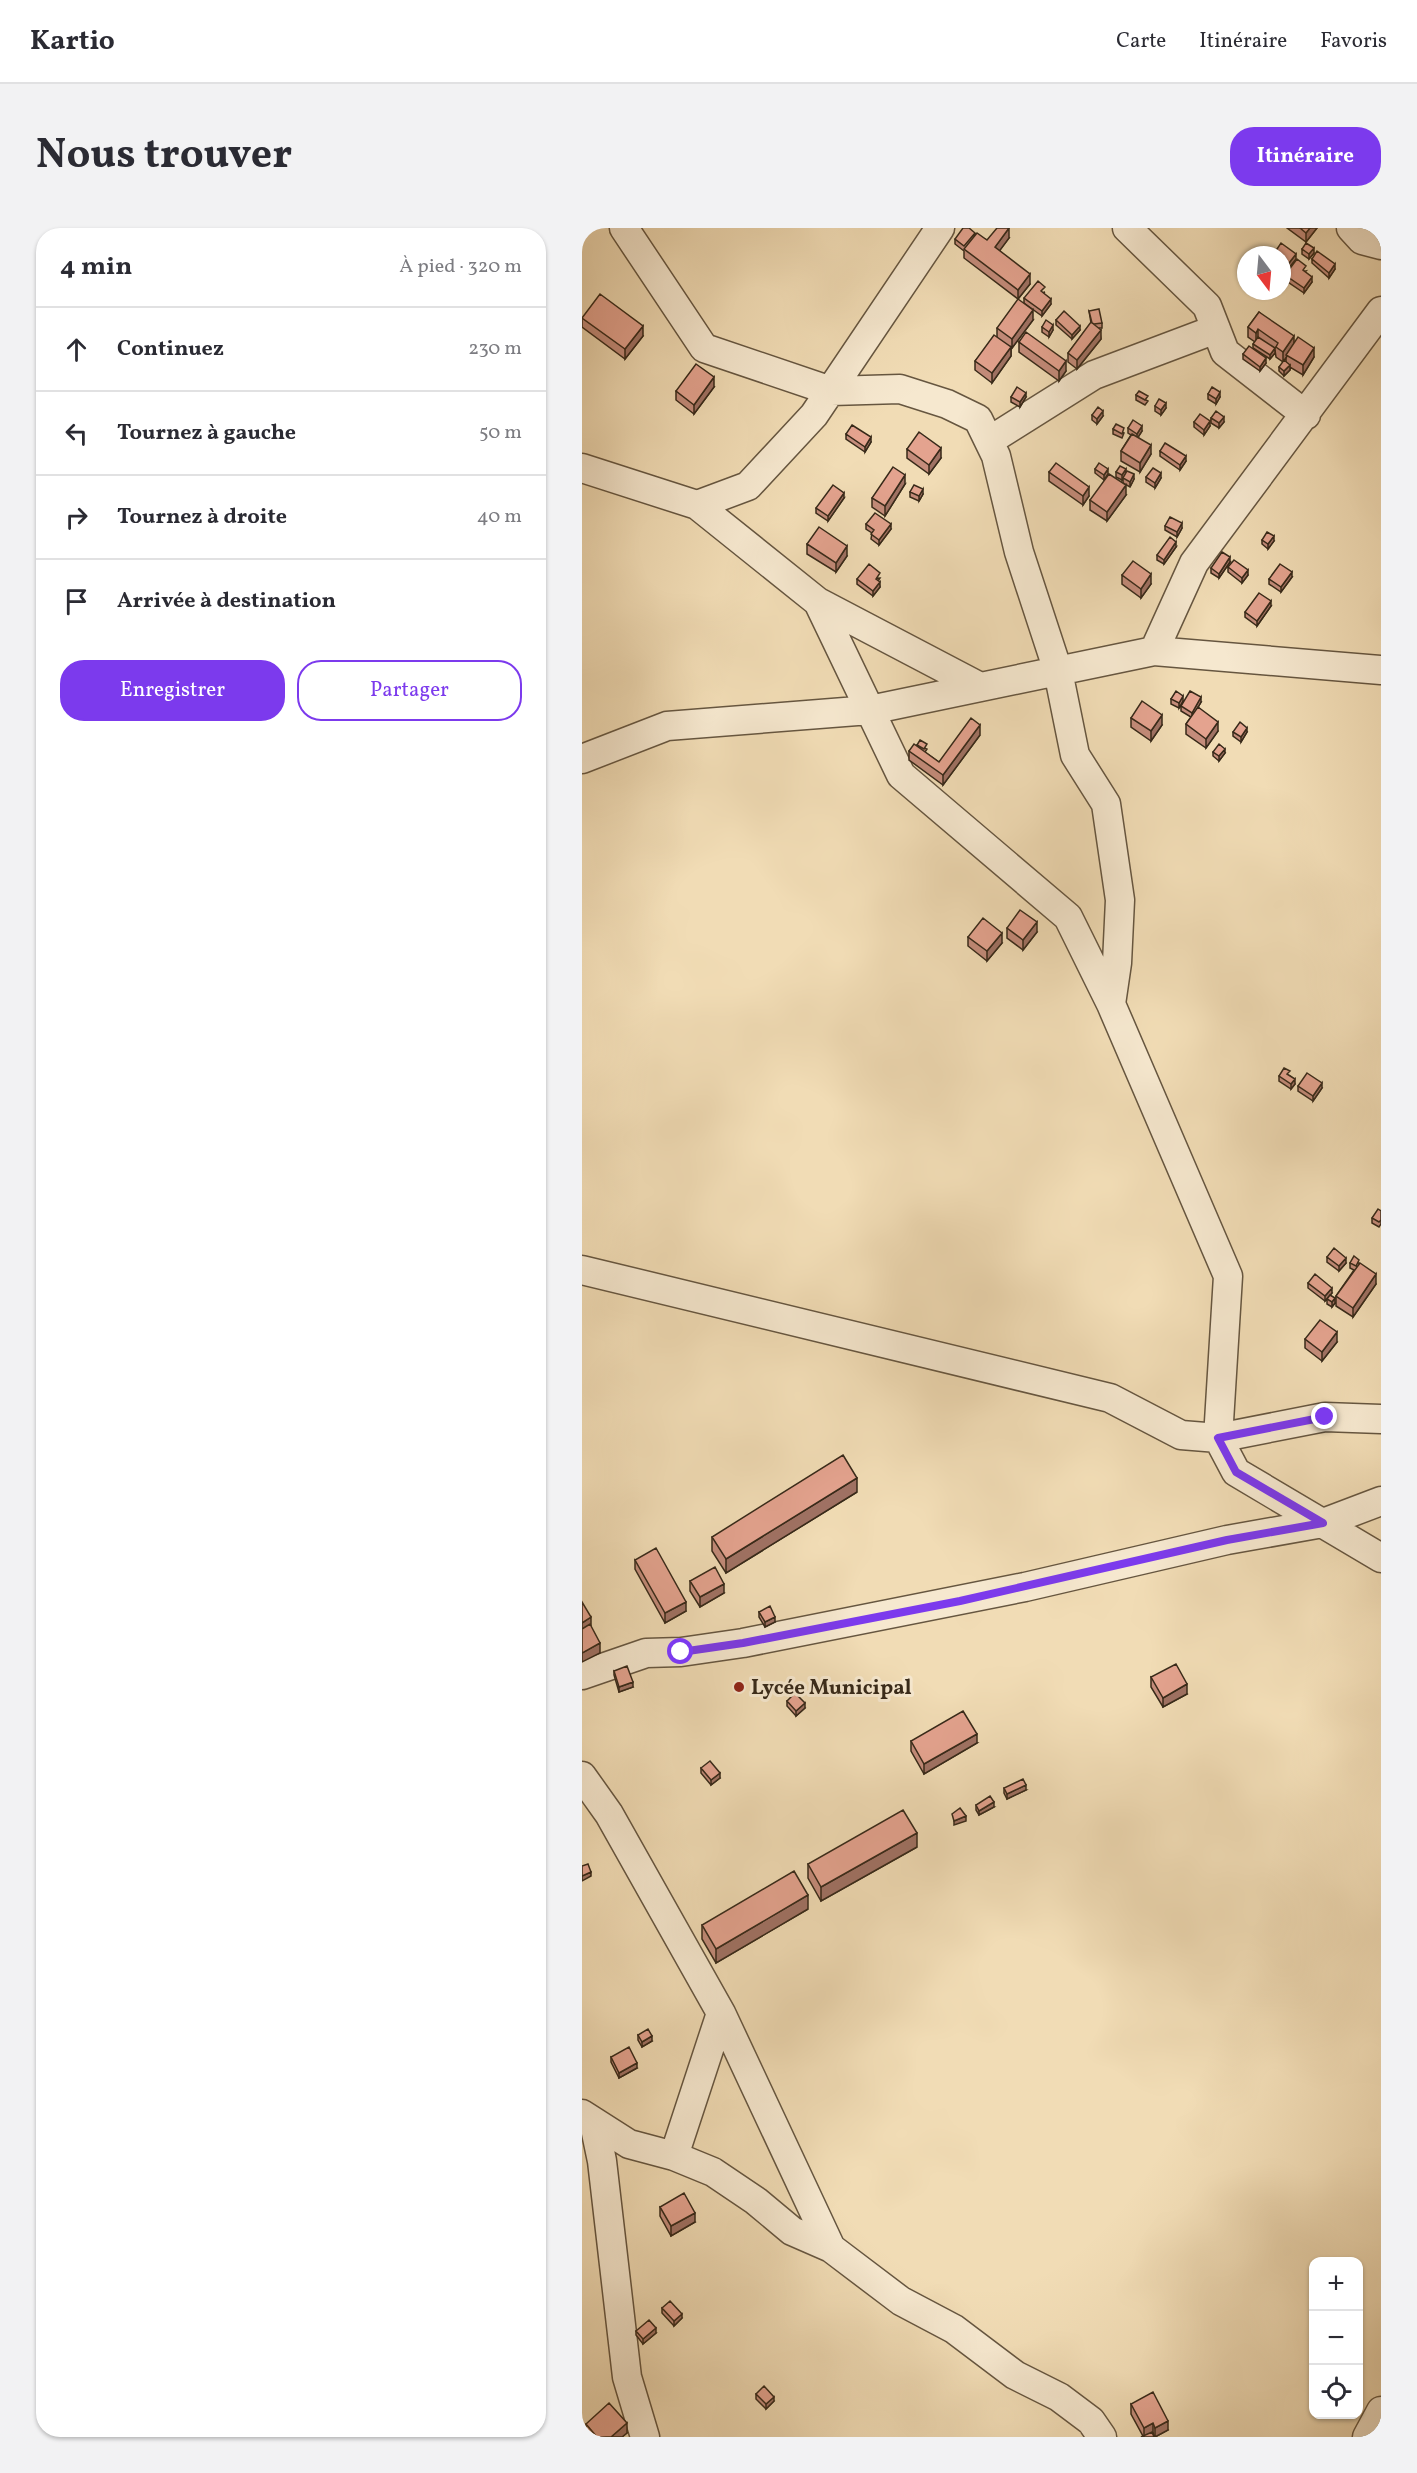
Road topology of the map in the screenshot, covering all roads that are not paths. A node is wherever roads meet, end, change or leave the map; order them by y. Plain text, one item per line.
1 (624, 228) edge
2 (940, 228) edge
3 (1126, 228) edge
4 (1351, 228) edge
5 (1381, 245) edge
6 (1381, 311) edge
7 (1216, 329) junction
8 (831, 392) junction
9 (1306, 415) junction
10 (989, 441) junction
11 (587, 474) edge
12 (697, 505) junction
13 (818, 602) junction
14 (1154, 651) junction
15 (1381, 670) edge
16 (1058, 671) junction
17 (980, 687) junction
18 (870, 710) junction
19 (582, 759) edge
20 (1111, 1004) junction
21 (582, 1270) edge
22 (1381, 1419) edge
23 (1218, 1438) junction
24 (1381, 1501) edge
25 (1323, 1523) junction
26 (1381, 1558) edge
27 (582, 1675) edge
28 (582, 1776) edge
29 (721, 2013) junction
30 (588, 2119) edge
31 (674, 2156) junction
32 (831, 2248) junction
33 (1381, 2411) edge
34 (645, 2437) edge
35 (1102, 2437) edge
36 (1367, 2437) edge

1 - 8 street
2 - 8 street
3 - 7 street
4 - 5 street
6 - 9 street
7 - 9 street
7 - 10 street
8 - 10 street
8 - 12 street
9 - 14 street
10 - 16 street
11 - 12 street
12 - 13 street
13 - 17 street
13 - 18 street
14 - 15 street
14 - 16 street
16 - 17 street
16 - 20 street
17 - 18 street
18 - 19 street
18 - 20 street
20 - 23 street
21 - 23 street
22 - 23 street
23 - 25 street
24 - 25 street
25 - 26 street
25 - 27 street
28 - 29 street
29 - 31 street
29 - 32 street
30 - 31 street
30 - 34 street
31 - 32 street
32 - 35 street
33 - 36 street

